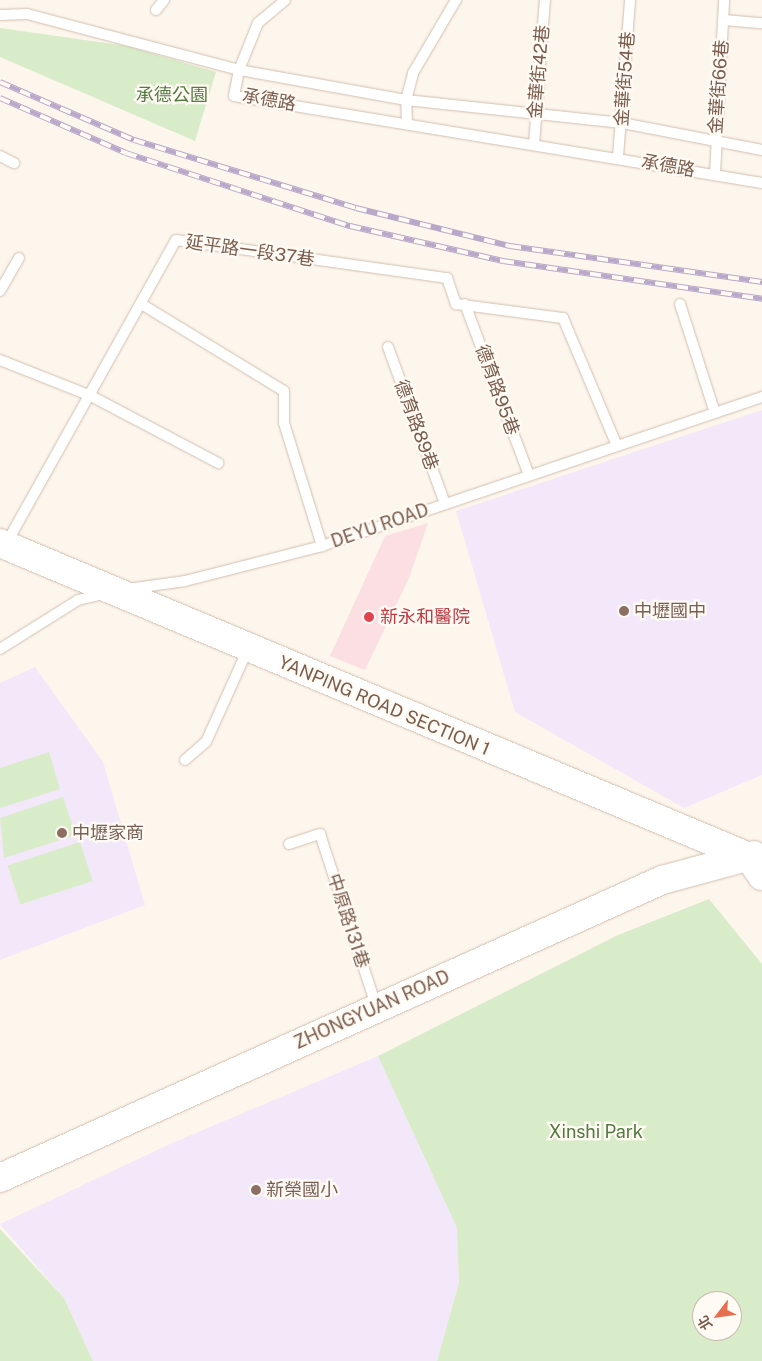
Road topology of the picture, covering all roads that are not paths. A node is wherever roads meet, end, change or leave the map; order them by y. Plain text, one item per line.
1 (164, 0) edge
2 (285, 0) edge
3 (456, 0) edge
4 (545, 0) edge
5 (630, 0) edge
6 (724, 0) edge
7 (156, 10) dead end
8 (0, 15) edge
9 (724, 20) junction
10 (762, 23) edge
11 (239, 70) junction
12 (406, 100) junction
13 (535, 111) junction
14 (407, 123) junction
15 (622, 123) junction
16 (716, 140) junction
17 (534, 145) junction
18 (762, 150) edge
19 (0, 156) edge
20 (618, 157) junction
21 (14, 163) dead end
22 (715, 174) junction
23 (762, 182) edge
24 (19, 258) dead end
25 (0, 291) edge
26 (465, 304) junction
27 (680, 304) dead end
28 (143, 305) junction
29 (388, 347) dead end
30 (0, 360) edge
31 (91, 396) junction
32 (762, 397) edge
33 (715, 413) junction
34 (616, 446) junction
35 (218, 464) dead end
36 (529, 475) junction
37 (445, 504) junction
38 (3, 544) edge
39 (322, 546) junction
40 (116, 591) junction
41 (0, 649) edge
42 (248, 649) junction
43 (185, 760) dead end
44 (289, 844) dead end
45 (758, 862) edge
46 (377, 1008) junction
47 (0, 1178) edge

1 - 7 lane
2 - 11 lane
3 - 12 lane
4 - 13 lane, 金華街42巷
5 - 15 lane, 金華街54巷
6 - 9 lane, 金華街66巷
8 - 11 lane
9 - 10 lane
9 - 16 lane, 金華街66巷
11 - 12 lane, 承德路
11 - 14 lane, 承德路
12 - 13 lane, 承德路
12 - 14 lane
13 - 15 lane, 承德路
13 - 17 lane, 金華街42巷
14 - 17 lane, 承德路
15 - 16 lane, 承德路
15 - 20 lane, 金華街54巷
16 - 18 lane, 承德路
16 - 22 lane, 金華街66巷
17 - 20 lane, 承德路
19 - 21 lane
20 - 22 lane, 承德路
22 - 23 lane, 承德路
24 - 25 lane
26 - 28 lane, 延平路一段37巷
26 - 34 lane
26 - 36 lane, 德育路95巷
27 - 33 lane
28 - 31 lane, 延平路一段37巷
28 - 39 lane
29 - 37 lane, 德育路89巷
30 - 31 lane
31 - 35 lane
31 - 38 lane, 延平路一段37巷
32 - 33 lane, DEYU ROAD
33 - 34 lane, DEYU ROAD
34 - 36 lane, DEYU ROAD
36 - 37 lane, DEYU ROAD
37 - 39 lane, DEYU ROAD
38 - 40 main road, YANPING ROAD SECTION 1
39 - 40 lane, DEYU ROAD
40 - 41 lane, DEYU ROAD
40 - 42 main road, YANPING ROAD SECTION 1
42 - 43 lane
42 - 45 main road, YANPING ROAD SECTION 1
44 - 46 lane, 中原路131巷
45 - 46 main road, ZHONGYUAN ROAD
46 - 47 main road, ZHONGYUAN ROAD

